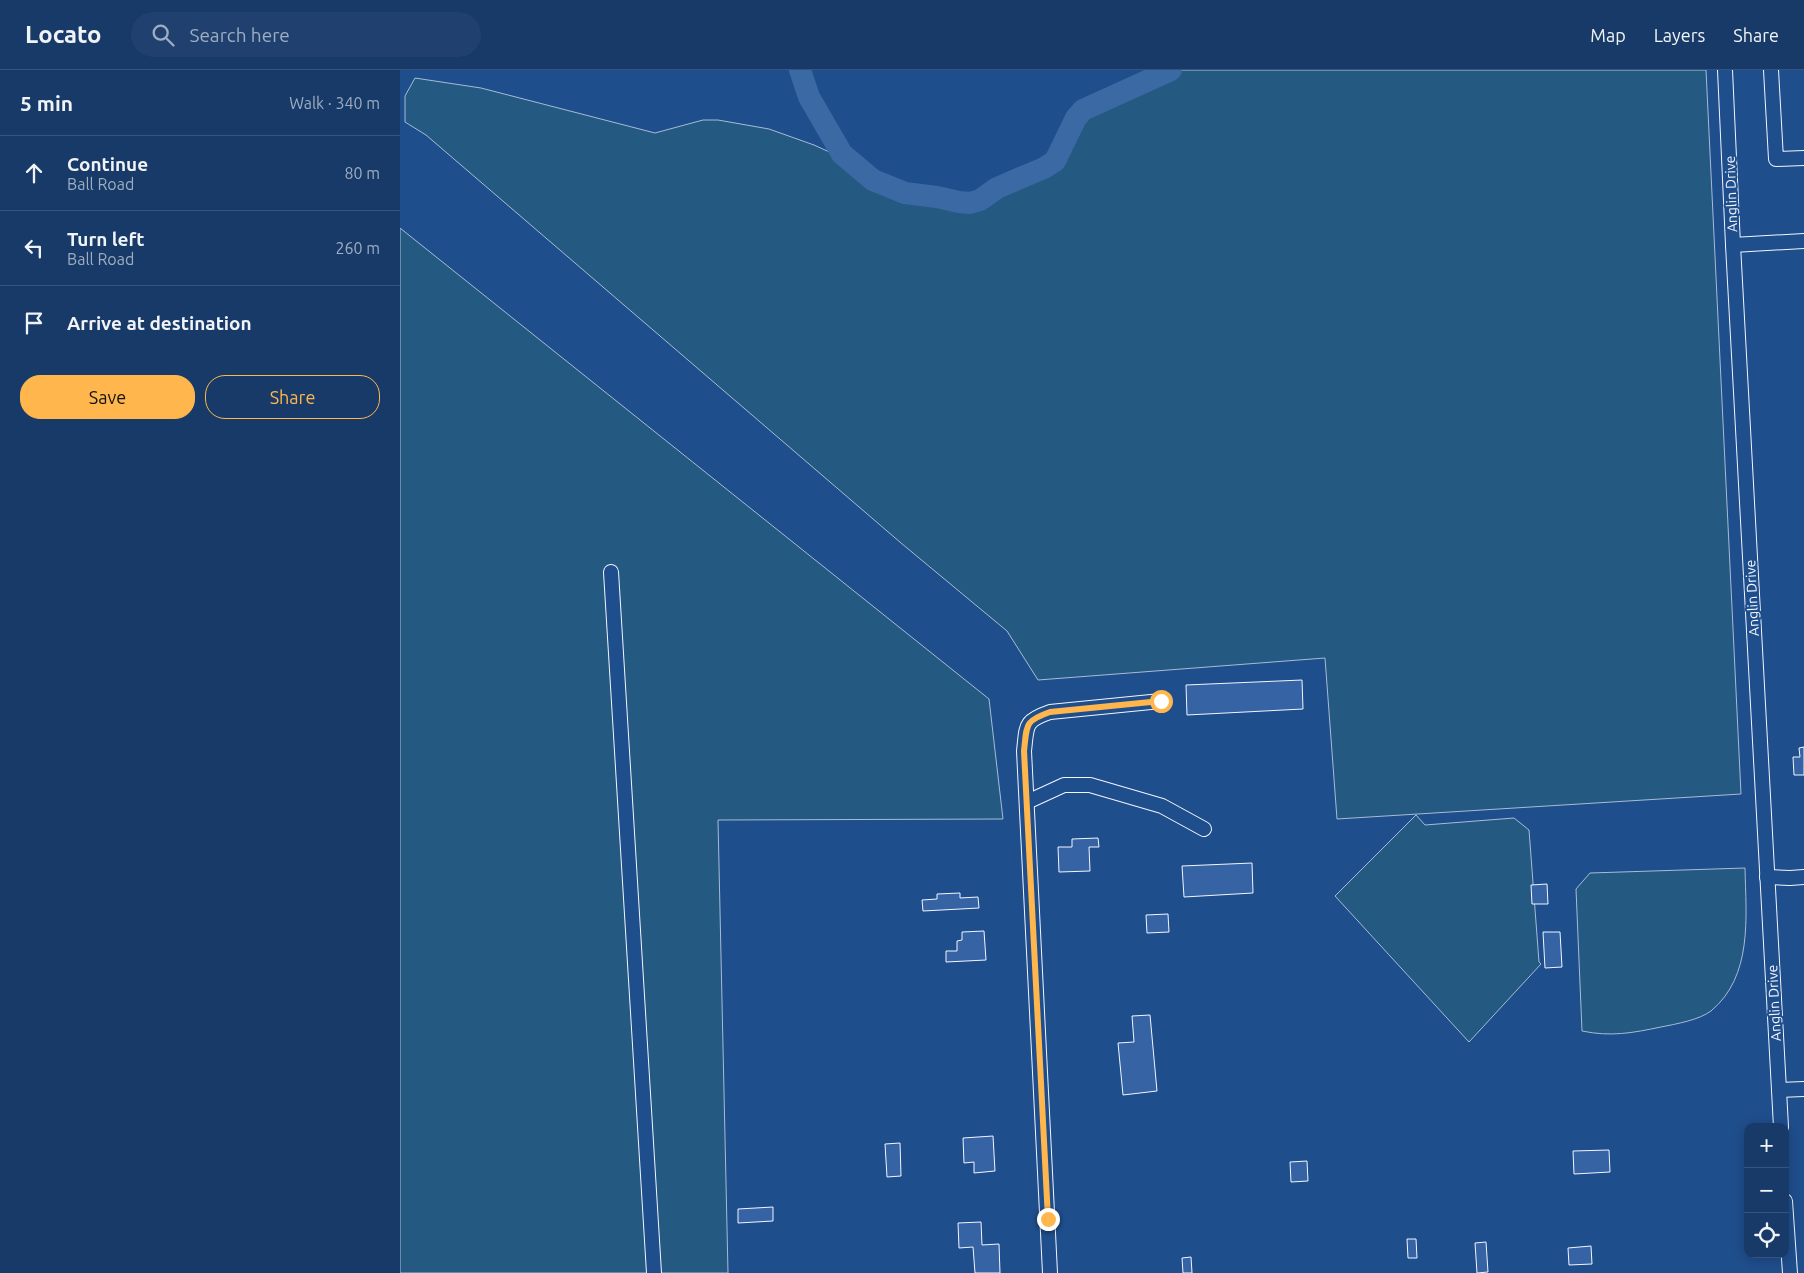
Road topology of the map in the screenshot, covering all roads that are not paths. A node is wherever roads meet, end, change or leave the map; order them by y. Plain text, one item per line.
1 (1725, 70) edge
2 (1772, 70) edge
3 (1804, 158) edge
4 (1804, 240) edge
5 (1733, 245) junction
6 (611, 572) dead end
7 (1161, 701) dead end
8 (1027, 802) junction
9 (1204, 829) dead end
10 (1767, 877) junction
11 (1804, 877) edge
12 (1804, 1089) edge
13 (1779, 1090) junction
14 (1781, 1123) edge
15 (1786, 1213) edge
16 (654, 1273) edge
17 (1050, 1273) edge
18 (1790, 1273) edge

1 - 5 street, Anglin Drive
2 - 3 street
4 - 5 street
5 - 10 street, Anglin Drive
6 - 16 street
7 - 8 street
8 - 9 street
8 - 17 street
10 - 11 street
10 - 13 street, Anglin Drive
12 - 13 street
13 - 14 street, Anglin Drive
15 - 18 street

